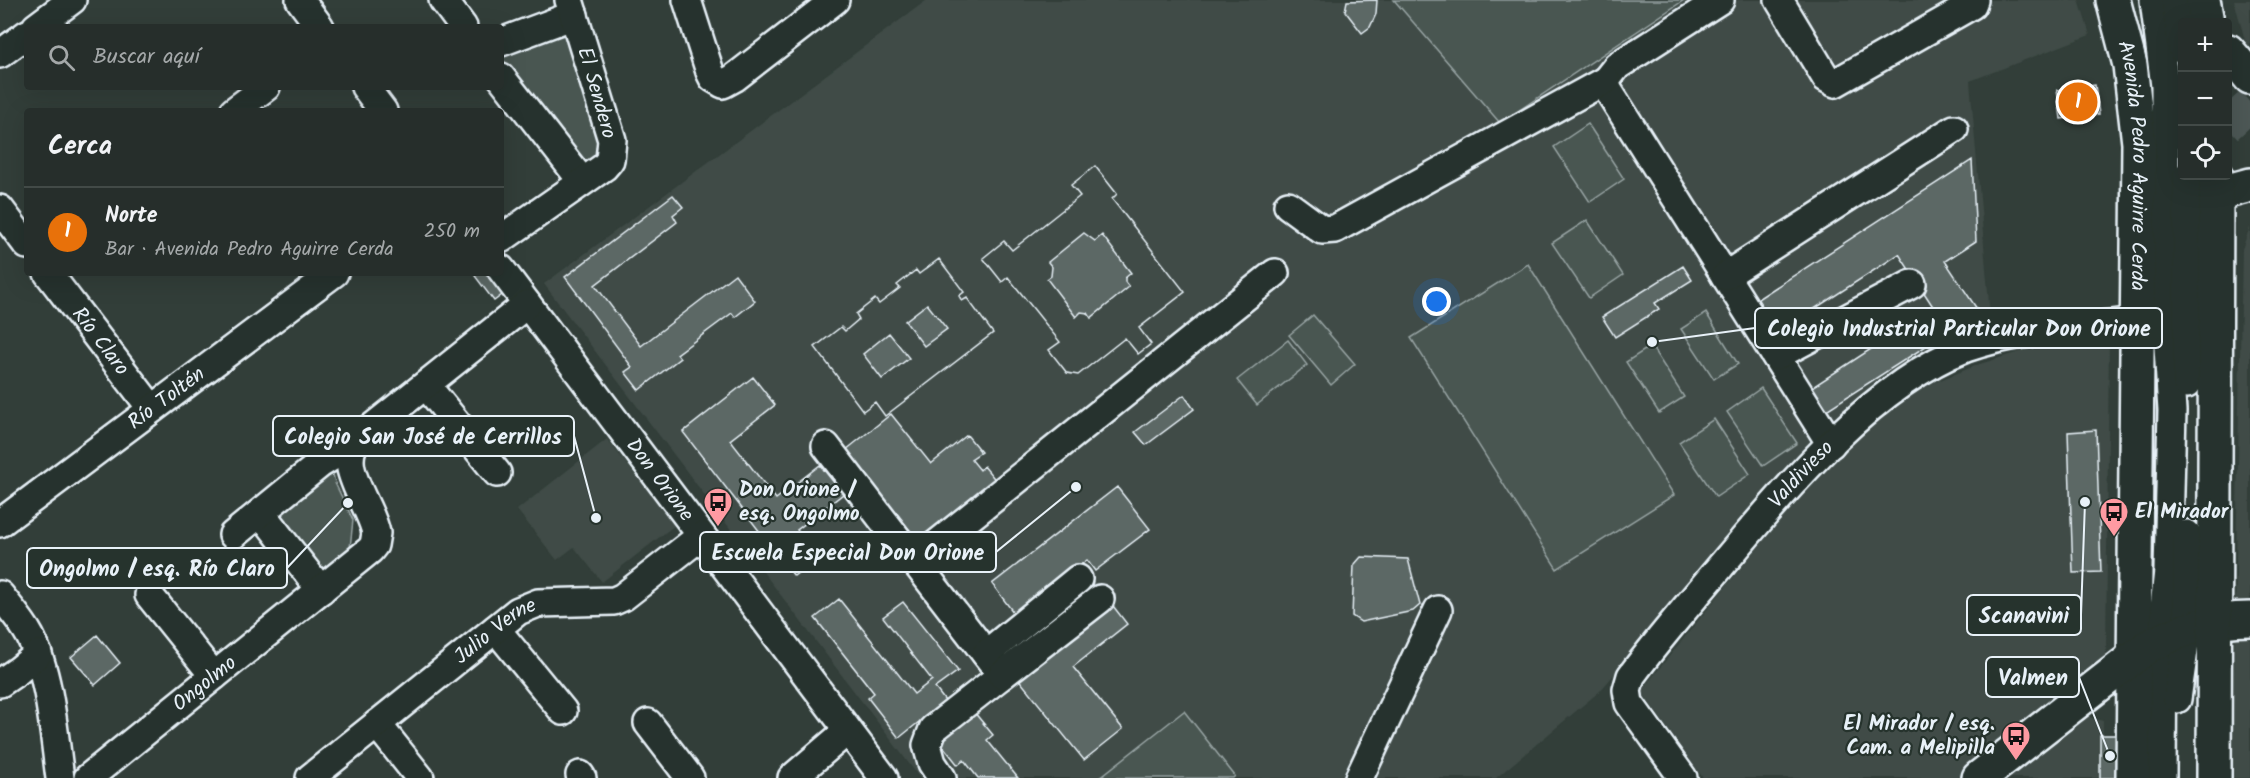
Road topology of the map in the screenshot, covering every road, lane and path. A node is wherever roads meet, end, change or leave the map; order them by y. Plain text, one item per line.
1 (72, 0) edge
2 (300, 0) edge
3 (442, 0) edge
4 (687, 0) edge
5 (835, 0) edge
6 (1719, 0) edge
7 (1779, 0) edge
8 (1974, 0) edge
9 (2113, 0) edge
10 (2154, 0) edge
11 (2175, 0) edge
12 (2203, 0) edge
13 (571, 8) edge
14 (2206, 18) edge
15 (2178, 21) edge
16 (40, 24) edge
17 (318, 24) edge
18 (461, 24) edge
19 (24, 36) edge
20 (504, 41) edge
21 (0, 54) edge
22 (2232, 56) edge
23 (2250, 77) edge
24 (1606, 80) junction
25 (504, 81) edge
26 (262, 90) edge
27 (367, 90) edge
28 (238, 108) edge
29 (381, 108) edge
30 (1954, 129) dead end
31 (2187, 180) edge
32 (582, 181) junction
33 (2250, 185) edge
34 (2216, 187) edge
35 (1288, 205) dead end
36 (0, 209) edge
37 (504, 237) edge
38 (24, 241) edge
39 (504, 273) edge
40 (1275, 273) dead end
41 (50, 276) edge
42 (330, 276) edge
43 (1725, 276) junction
44 (1912, 284) dead end
45 (527, 304) junction
46 (2137, 321) junction
47 (1776, 356) junction
48 (426, 385) junction
49 (152, 409) junction
50 (1831, 444) junction
51 (826, 446) dead end
52 (350, 452) junction
53 (497, 472) dead end
54 (261, 513) junction
55 (0, 524) edge
56 (233, 536) dead end
57 (701, 536) junction
58 (914, 562) junction
59 (1078, 579) dead end
60 (321, 590) junction
61 (0, 595) edge
62 (149, 595) dead end
63 (1100, 599) dead end
64 (1438, 610) dead end
65 (2250, 619) edge
66 (496, 629) junction
67 (2188, 630) junction
68 (38, 654) junction
69 (2133, 657) junction
70 (994, 664) junction
71 (214, 676) junction
72 (0, 683) edge
73 (2084, 696) junction
74 (563, 711) dead end
75 (2132, 718) junction
76 (648, 723) dead end
77 (377, 724) junction
78 (847, 731) junction
79 (60, 778) edge
80 (88, 778) edge
81 (310, 778) edge
82 (420, 778) edge
83 (690, 778) edge
84 (792, 778) edge
85 (884, 778) edge
86 (942, 778) edge
87 (1359, 778) edge
88 (1683, 778) edge
89 (1979, 778) edge
90 (2133, 778) edge
91 (2162, 778) edge
92 (2176, 778) edge
93 (2214, 778) edge

1 - 16 street
2 - 17 street
3 - 18 street
4 - 5 street
6 - 24 street
7 - 8 street
9 - 46 main road, Avenida Pedro Aguirre Cerda
10 - 67 street
11 - 15 street
12 - 14 main road
13 - 20 street
13 - 32 street, El Sendero
19 - 21 street
22 - 23 main road
24 - 35 street
24 - 43 street
25 - 32 street
26 - 28 street
27 - 29 street
30 - 43 street
31 - 67 street
32 - 37 street, El Sendero
33 - 34 main road
34 - 67 main road
36 - 38 street
39 - 45 street, Don Orione
40 - 58 street
41 - 49 street, Río Claro
42 - 49 street, Río Toltén
43 - 47 street
44 - 47 street
45 - 48 street
45 - 57 street, Don Orione
46 - 50 street, Valdivieso
46 - 69 main road, Avenida Pedro Aguirre Cerda
47 - 50 street
48 - 52 street
48 - 53 street
49 - 55 street, Río Toltén
50 - 88 street, Valdivieso
51 - 58 street
52 - 54 street
52 - 60 street, Ongolmo
54 - 56 street
54 - 60 street
57 - 66 street, Julio Verne
57 - 78 street, Don Orione
58 - 70 street
59 - 70 street
60 - 71 street, Ongolmo
61 - 68 street
62 - 71 street
63 - 70 street
64 - 87 street
65 - 67 main road
66 - 74 street
66 - 77 street, Julio Verne
67 - 69 main road
67 - 91 street
67 - 92 street
67 - 93 main road
68 - 72 street
68 - 79 street
69 - 73 main road
69 - 75 main road, Avenida Pedro Aguirre Cerda
70 - 86 street
71 - 80 street, Ongolmo
73 - 75 main road
73 - 89 main road
75 - 90 main road, Avenida Pedro Aguirre Cerda
76 - 83 street
77 - 81 street, Julio Verne
77 - 82 street
78 - 84 street
78 - 85 street, Don Orione

